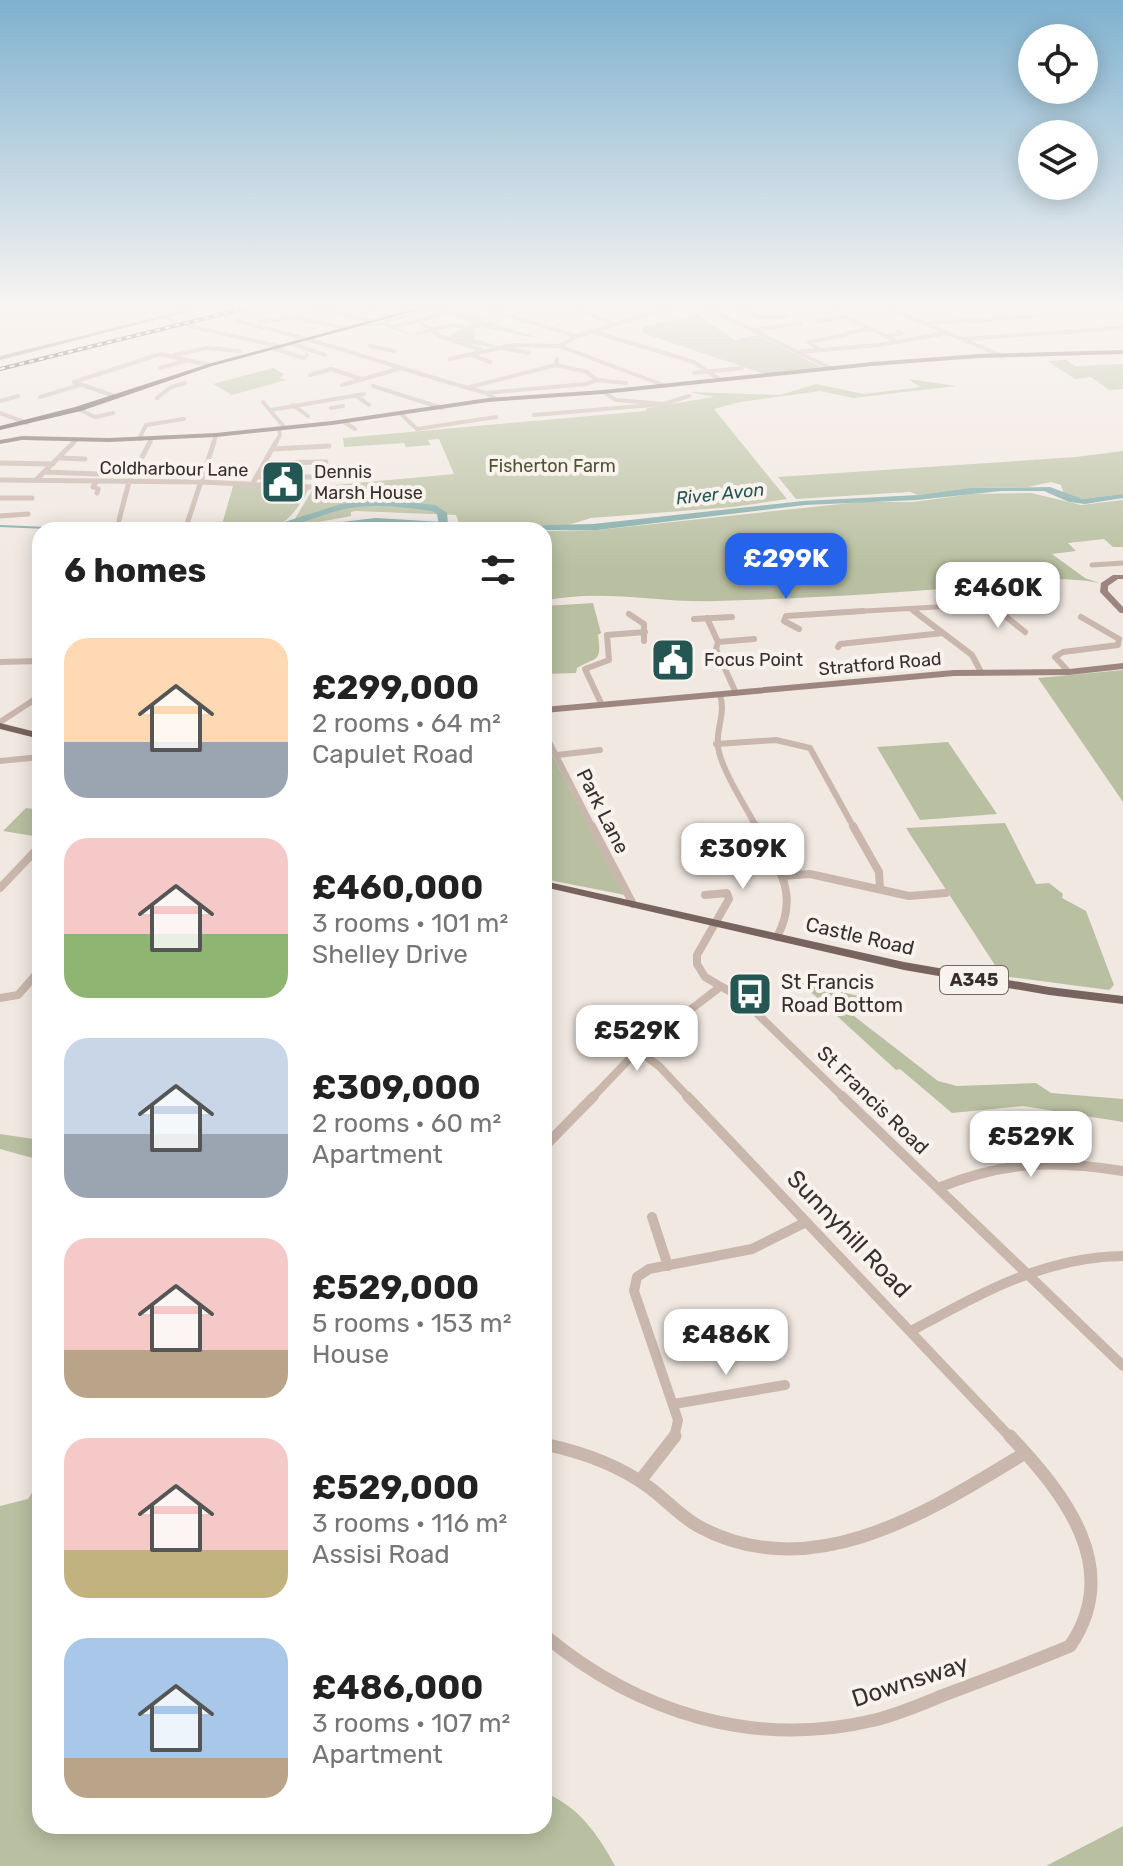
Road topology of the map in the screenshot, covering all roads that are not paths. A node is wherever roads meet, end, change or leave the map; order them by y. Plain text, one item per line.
1 (46, 395) edge
2 (111, 395) edge
3 (122, 395) edge
4 (161, 395) edge
5 (355, 395) joint
6 (401, 395) edge
7 (489, 395) edge
8 (556, 395) edge
9 (605, 395) edge
10 (18, 396) dead end
11 (689, 396) dead end
12 (40, 397) dead end
13 (117, 397) junction
14 (157, 398) dead end
15 (496, 399) junction
16 (327, 400) junction
17 (0, 401) edge
18 (263, 402) dead end
19 (292, 404) junction
20 (664, 404) junction
21 (369, 405) dead end
22 (337, 407) dead end
23 (442, 408) junction
24 (78, 409) junction
25 (271, 410) junction
26 (0, 413) edge
27 (113, 413) dead end
28 (401, 414) junction
29 (534, 415) dead end
30 (308, 416) dead end
31 (95, 417) junction
32 (496, 417) dead end
33 (87, 419) dead end
34 (184, 419) dead end
35 (344, 422) junction
36 (27, 423) junction
37 (0, 428) edge
38 (282, 428) junction
39 (355, 429) dead end
40 (216, 435) junction
41 (139, 439) junction
42 (151, 439) junction
43 (2, 440) edge
44 (76, 440) junction
45 (329, 446) dead end
46 (272, 449) junction
47 (25, 455) dead end
48 (61, 458) junction
49 (85, 459) dead end
50 (326, 462) dead end
51 (0, 463) edge
52 (265, 463) junction
53 (19, 464) junction
54 (53, 464) junction
55 (44, 472) junction
56 (98, 474) dead end
57 (256, 477) junction
58 (342, 477) dead end
59 (36, 480) junction
60 (3, 482) edge
61 (96, 482) junction
62 (129, 482) junction
63 (200, 482) junction
64 (252, 485) junction
65 (311, 487) dead end
66 (97, 493) dead end
67 (0, 498) edge
68 (32, 498) dead end
69 (28, 514) dead end
70 (0, 516) edge
71 (119, 520) dead end
72 (187, 522) edge
73 (1085, 560) dead end
74 (1123, 563) edge
75 (1123, 577) edge
76 (1041, 593) dead end
77 (990, 604) junction
78 (780, 607) dead end
79 (912, 610) junction
80 (1123, 611) edge
81 (629, 614) dead end
82 (786, 616) junction
83 (1081, 616) dead end
84 (732, 617) dead end
85 (707, 618) junction
86 (694, 619) dead end
87 (799, 629) dead end
88 (645, 632) junction
89 (1025, 632) dead end
90 (943, 633) junction
91 (754, 639) dead end
92 (644, 641) dead end
93 (718, 642) junction
94 (838, 647) dead end
95 (32, 661) edge
96 (0, 662) edge
97 (1123, 666) edge
98 (981, 672) junction
99 (1069, 672) junction
100 (736, 693) junction
101 (720, 695) junction
102 (32, 702) edge
103 (601, 703) junction
104 (552, 709) edge
105 (0, 724) edge
106 (32, 734) edge
107 (716, 744) junction
108 (552, 746) edge
109 (600, 750) dead end
110 (557, 755) junction
111 (32, 758) edge
112 (21, 760) junction
113 (0, 761) edge
114 (0, 770) edge
115 (32, 854) edge
116 (782, 876) junction
117 (552, 887) edge
118 (0, 888) edge
119 (880, 888) junction
120 (946, 893) dead end
121 (705, 895) dead end
122 (633, 904) junction
123 (715, 924) junction
124 (777, 937) junction
125 (32, 980) edge
126 (720, 987) junction
127 (0, 998) edge
128 (1123, 1000) edge
129 (638, 1050) junction
130 (552, 1139) edge
131 (1123, 1171) edge
132 (938, 1188) junction
133 (652, 1217) dead end
134 (806, 1222) junction
135 (1123, 1256) edge
136 (668, 1266) junction
137 (1026, 1272) junction
138 (911, 1331) junction
139 (1123, 1366) edge
140 (785, 1385) dead end
141 (674, 1404) junction
142 (552, 1446) edge
143 (1025, 1453) junction
144 (640, 1481) junction
145 (1096, 1535) dead end
146 (1103, 1608) dead end
147 (552, 1641) edge

1 - 12 street
2 - 13 street
3 - 13 highway
4 - 14 street
5 - 16 street
5 - 21 street
6 - 23 street
7 - 15 street
8 - 15 main road
9 - 20 street
10 - 17 street
11 - 20 street
13 - 24 highway
15 - 23 main road
16 - 19 street
16 - 22 street
18 - 25 street
19 - 25 street
19 - 30 street
20 - 29 street
23 - 28 main road
24 - 31 street
24 - 36 highway
25 - 38 street
26 - 36 street
27 - 31 street
28 - 32 street
28 - 35 main road
31 - 33 street
34 - 41 street
35 - 38 main road
35 - 39 street
36 - 37 highway
38 - 40 main road
38 - 46 street
40 - 42 main road
40 - 63 street
41 - 42 main road
41 - 44 main road
42 - 62 street
43 - 44 main road
44 - 48 street
45 - 46 street
46 - 52 street
47 - 53 street
48 - 49 street
48 - 54 street
50 - 52 street
51 - 53 street
52 - 57 street
53 - 54 street
53 - 60 street
54 - 55 street
55 - 56 street
55 - 59 street
57 - 58 street
57 - 64 street
59 - 60 street, Coldharbour Lane
59 - 61 street, Coldharbour Lane
61 - 62 street, Coldharbour Lane
61 - 66 street
62 - 63 street, Coldharbour Lane
62 - 71 street
63 - 64 street, Coldharbour Lane
63 - 72 street
64 - 65 street, Coldharbour Lane
67 - 68 street
69 - 70 street
73 - 74 street
75 - 80 street
76 - 77 street
77 - 79 street
77 - 89 street
78 - 82 street
79 - 82 street
79 - 90 street
81 - 88 street
82 - 87 street
83 - 99 street
84 - 85 street
85 - 86 street
85 - 93 street
88 - 92 street
88 - 103 street
90 - 94 street
90 - 98 street
91 - 93 street
93 - 100 street
95 - 96 street
97 - 99 street, Stratford Road
98 - 99 street, Stratford Road
98 - 100 street, Stratford Road
100 - 101 street, Stratford Road
101 - 103 street, Stratford Road
101 - 107 street
102 - 105 street
103 - 104 street, Stratford Road
105 - 106 main road
107 - 116 street
107 - 119 street
108 - 110 street, Park Lane
109 - 110 street
110 - 122 street, Park Lane
111 - 112 street
112 - 113 street
112 - 114 street
115 - 118 street
116 - 119 street
116 - 124 street
117 - 122 main road, Castle Road / A345
119 - 120 street
121 - 123 street
122 - 123 main road, Castle Road / A345
123 - 124 main road, Castle Road / A345
123 - 126 street, St Francis Road
124 - 128 main road, Castle Road / A345
125 - 127 street
126 - 129 street
126 - 132 street, St Francis Road
129 - 130 street
129 - 134 street, Sunnyhill Road
131 - 132 street
132 - 137 street, St Francis Road
133 - 136 street
134 - 136 street
134 - 138 street, Sunnyhill Road
135 - 137 street
136 - 141 street
137 - 138 street
137 - 139 street, St Francis Road
138 - 143 street, Sunnyhill Road
140 - 141 street
141 - 144 street
142 - 144 street
143 - 144 street
143 - 145 street
146 - 147 street, Downsway

